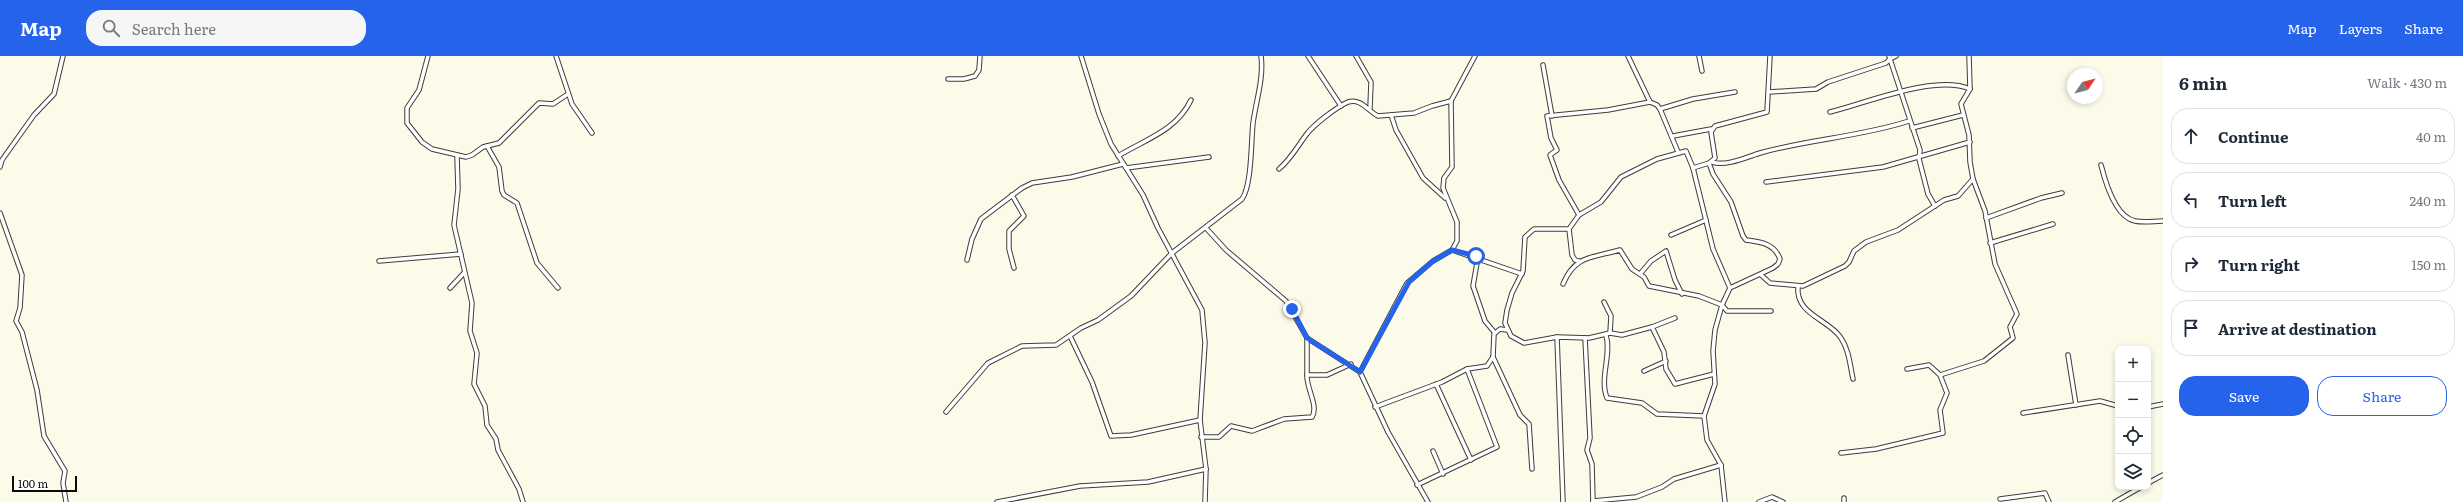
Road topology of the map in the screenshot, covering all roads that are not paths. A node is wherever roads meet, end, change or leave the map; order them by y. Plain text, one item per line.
1 (63, 56) edge
2 (428, 56) edge
3 (556, 56) edge
4 (980, 56) edge
5 (1081, 56) edge
6 (1261, 56) edge
7 (1308, 56) edge
8 (1356, 56) edge
9 (1474, 56) edge
10 (1628, 56) edge
11 (1699, 56) edge
12 (1770, 56) edge
13 (1896, 56) edge
14 (1968, 56) edge
15 (1890, 57) edge
16 (1543, 65) dead end
17 (1702, 70) dead end
18 (948, 79) dead end
19 (1970, 88) junction
20 (1902, 91) junction
21 (1735, 92) dead end
22 (1769, 92) junction
23 (568, 94) junction
24 (1191, 100) dead end
25 (1450, 102) junction
26 (1650, 102) junction
27 (1341, 106) junction
28 (1370, 109) junction
29 (1660, 109) junction
30 (1830, 112) dead end
31 (1391, 115) junction
32 (1963, 115) junction
33 (1552, 116) junction
34 (1909, 121) junction
35 (1912, 128) junction
36 (1711, 129) junction
37 (592, 133) dead end
38 (1673, 136) junction
39 (1970, 142) junction
40 (487, 146) junction
41 (1678, 152) junction
42 (457, 156) junction
43 (1118, 156) junction
44 (1209, 157) dead end
45 (1920, 157) junction
46 (1711, 162) junction
47 (1123, 164) junction
48 (2101, 165) dead end
49 (0, 167) edge
50 (1126, 168) junction
51 (1693, 168) junction
52 (1279, 169) dead end
53 (1973, 180) junction
54 (1766, 182) dead end
55 (2062, 193) dead end
56 (1012, 195) junction
57 (1446, 198) junction
58 (1935, 206) junction
59 (0, 213) edge
60 (1579, 215) junction
61 (1986, 218) junction
62 (1706, 220) junction
63 (2163, 220) edge
64 (4, 222) junction
65 (2053, 224) dead end
66 (0, 228) edge
67 (1206, 228) junction
68 (1569, 229) junction
69 (1671, 235) dead end
70 (1990, 243) junction
71 (1452, 250) junction
72 (1172, 253) junction
73 (461, 254) junction
74 (1478, 257) junction
75 (967, 260) dead end
76 (379, 261) dead end
77 (1580, 261) junction
78 (1014, 268) dead end
79 (464, 272) junction
80 (1522, 274) junction
81 (1640, 274) junction
82 (1760, 275) junction
83 (1563, 284) dead end
84 (1798, 286) junction
85 (450, 288) dead end
86 (558, 288) dead end
87 (1730, 288) junction
88 (1682, 294) junction
89 (1604, 302) dead end
90 (1722, 305) junction
91 (1771, 311) dead end
92 (1675, 318) dead end
93 (1505, 323) junction
94 (1652, 327) junction
95 (1500, 329) junction
96 (1507, 330) junction
97 (1495, 333) junction
98 (1610, 333) junction
99 (1606, 335) junction
100 (1070, 336) junction
101 (1556, 337) junction
102 (1307, 338) junction
103 (1585, 338) junction
104 (2068, 356) dead end
105 (1493, 357) junction
106 (1666, 361) junction
107 (1350, 364) junction
108 (1467, 369) junction
109 (1907, 369) dead end
110 (1644, 371) dead end
111 (1360, 372) junction
112 (1714, 374) junction
113 (1307, 375) junction
114 (1940, 376) junction
115 (1853, 379) dead end
116 (1436, 384) junction
117 (2163, 404) edge
118 (2076, 405) junction
119 (2115, 405) edge
120 (2151, 406) edge
121 (1376, 407) junction
122 (946, 412) dead end
123 (2024, 413) dead end
124 (1704, 416) junction
125 (1200, 420) junction
126 (1202, 437) junction
127 (1433, 451) dead end
128 (1840, 453) dead end
129 (1471, 460) junction
130 (1721, 465) junction
131 (1206, 469) junction
132 (1532, 469) dead end
133 (1443, 474) junction
134 (2163, 475) edge
135 (2151, 481) edge
136 (1417, 485) junction
137 (2136, 490) edge
138 (2000, 499) dead end
139 (1426, 501) edge
140 (1593, 501) edge
141 (66, 502) edge
142 (523, 502) edge
143 (997, 502) edge
144 (1205, 502) edge
145 (1563, 502) edge
146 (1725, 502) edge
147 (1759, 502) edge
148 (1783, 502) edge
149 (2049, 502) edge
150 (2116, 502) edge

1 - 49 street
2 - 42 street
3 - 23 street
4 - 18 street
5 - 43 street
6 - 67 street
7 - 27 street
8 - 28 street
9 - 25 street
10 - 26 street
11 - 17 street
12 - 22 street
13 - 15 street
14 - 19 street
15 - 20 street
15 - 22 street
16 - 33 street
19 - 20 street
19 - 32 street
20 - 30 street
20 - 34 street
21 - 29 street
22 - 36 street
23 - 37 street
23 - 40 street
24 - 43 street
25 - 31 street
25 - 57 street
26 - 29 street
26 - 33 street
27 - 28 street
27 - 52 street
28 - 31 street
29 - 38 street
31 - 57 street
32 - 35 street
32 - 39 street
33 - 60 street
34 - 35 street
34 - 46 street
35 - 45 street
36 - 38 street
36 - 46 street
38 - 41 street
39 - 45 street
39 - 53 street
40 - 42 street
40 - 86 street
41 - 51 street
41 - 60 street
42 - 73 street
43 - 47 street
44 - 50 street
45 - 54 street
45 - 58 street
46 - 51 street
46 - 82 street
47 - 50 street
47 - 56 street
48 - 63 street
50 - 72 street
51 - 62 street
53 - 58 street
53 - 61 street
55 - 61 street
56 - 75 street
56 - 78 street
57 - 71 street
58 - 84 street
59 - 64 street
60 - 68 street
61 - 70 street
62 - 69 street
62 - 87 street
64 - 66 street
64 - 141 street
65 - 70 street
67 - 72 street
67 - 102 street
68 - 77 street
68 - 80 street
70 - 114 street
71 - 74 street
71 - 111 street
72 - 100 street
72 - 125 street
73 - 76 street
73 - 79 street
74 - 80 street
74 - 97 street
77 - 81 street
77 - 83 street
79 - 85 street
79 - 142 street
80 - 93 street
81 - 88 street
81 - 88 street
82 - 84 street
82 - 87 street
84 - 115 street
87 - 90 street
88 - 90 street
89 - 98 street
90 - 91 street
90 - 112 street
92 - 94 street
93 - 95 street
93 - 96 street
94 - 98 street
94 - 106 street
95 - 96 street
95 - 97 street
96 - 101 street
97 - 105 street
98 - 99 street
99 - 103 street
99 - 124 street
100 - 122 street
100 - 125 street
101 - 103 street
101 - 145 street
102 - 107 street
102 - 113 street
103 - 140 street
104 - 118 street
105 - 108 street
105 - 132 street
106 - 110 street
106 - 112 street
107 - 111 street
107 - 113 street
108 - 116 street
108 - 129 street
109 - 114 street
111 - 121 street
112 - 124 street
113 - 126 street
114 - 128 street
116 - 121 street
116 - 129 street
117 - 120 street
118 - 119 street
118 - 123 street
121 - 136 street
124 - 130 street
125 - 126 street
126 - 131 street
127 - 133 street
129 - 133 street
130 - 140 street
130 - 146 street
131 - 143 street
131 - 144 street
133 - 136 street
134 - 135 street
136 - 139 street
137 - 150 street
138 - 149 street
147 - 148 street

